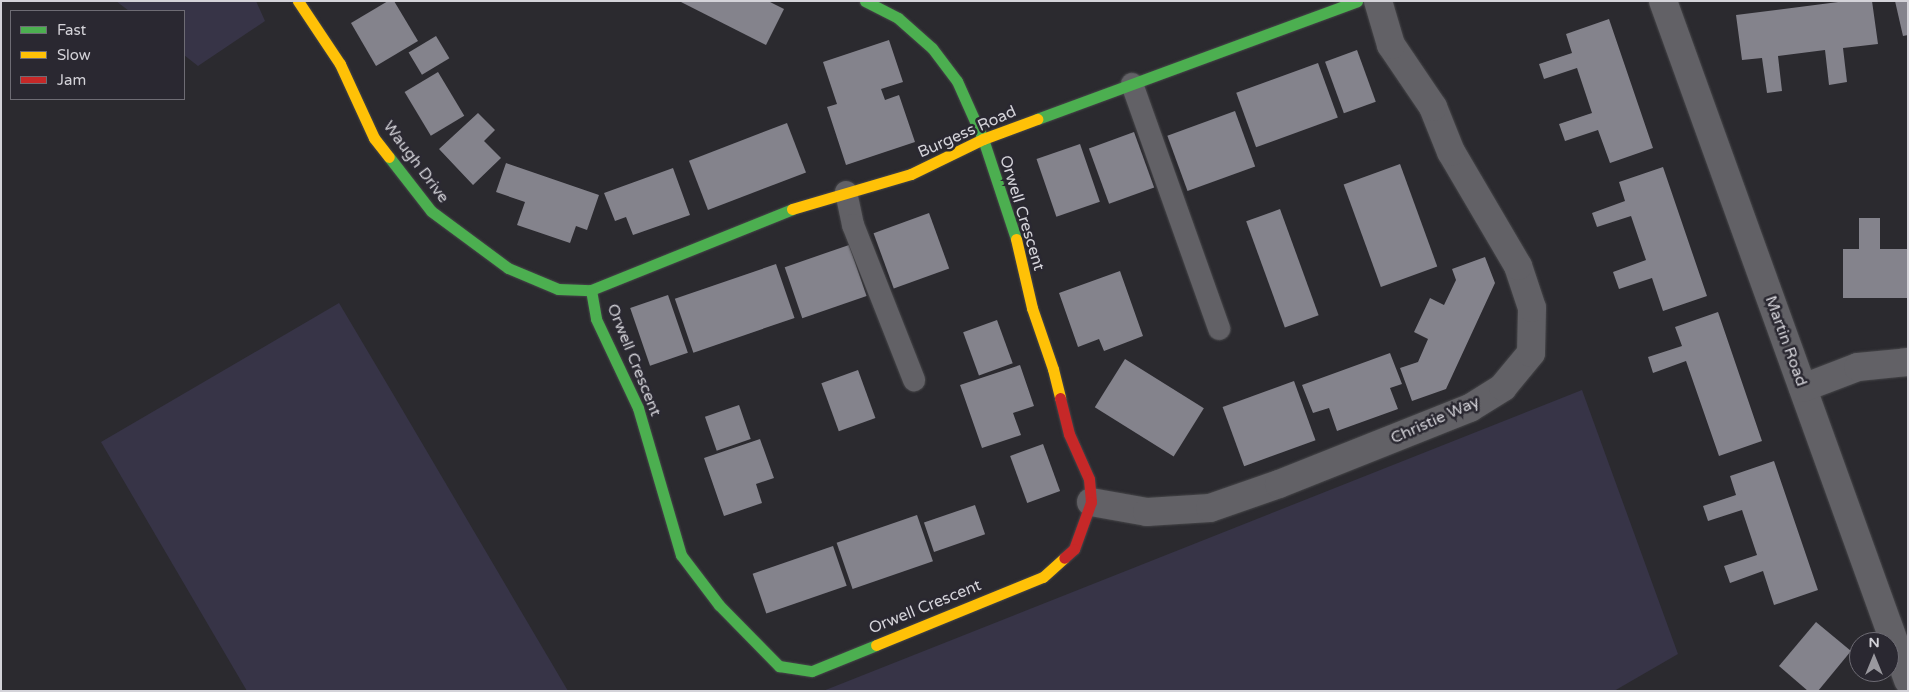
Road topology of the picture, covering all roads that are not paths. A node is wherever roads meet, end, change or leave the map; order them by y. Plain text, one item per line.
1 (298, 1) edge
2 (865, 1) edge
3 (1357, 1) edge
4 (1378, 1) edge
5 (1663, 1) edge
6 (1132, 84) junction
7 (983, 140) junction
8 (846, 192) junction
9 (591, 290) junction
10 (1219, 329) dead end
11 (1908, 362) edge
12 (914, 380) dead end
13 (1803, 388) junction
14 (1091, 502) junction
15 (1908, 680) edge

1 - 9 street, Waugh Drive
2 - 7 street, Orwell Crescent
3 - 6 street, Burgess Road
4 - 14 street, Christie Way
5 - 13 street, Martin Road
6 - 7 street, Burgess Road
6 - 10 lane
7 - 8 street, Burgess Road
7 - 14 street, Orwell Crescent
8 - 9 street, Burgess Road
8 - 12 lane
9 - 14 street, Orwell Crescent
11 - 13 street
13 - 15 street, Martin Road

